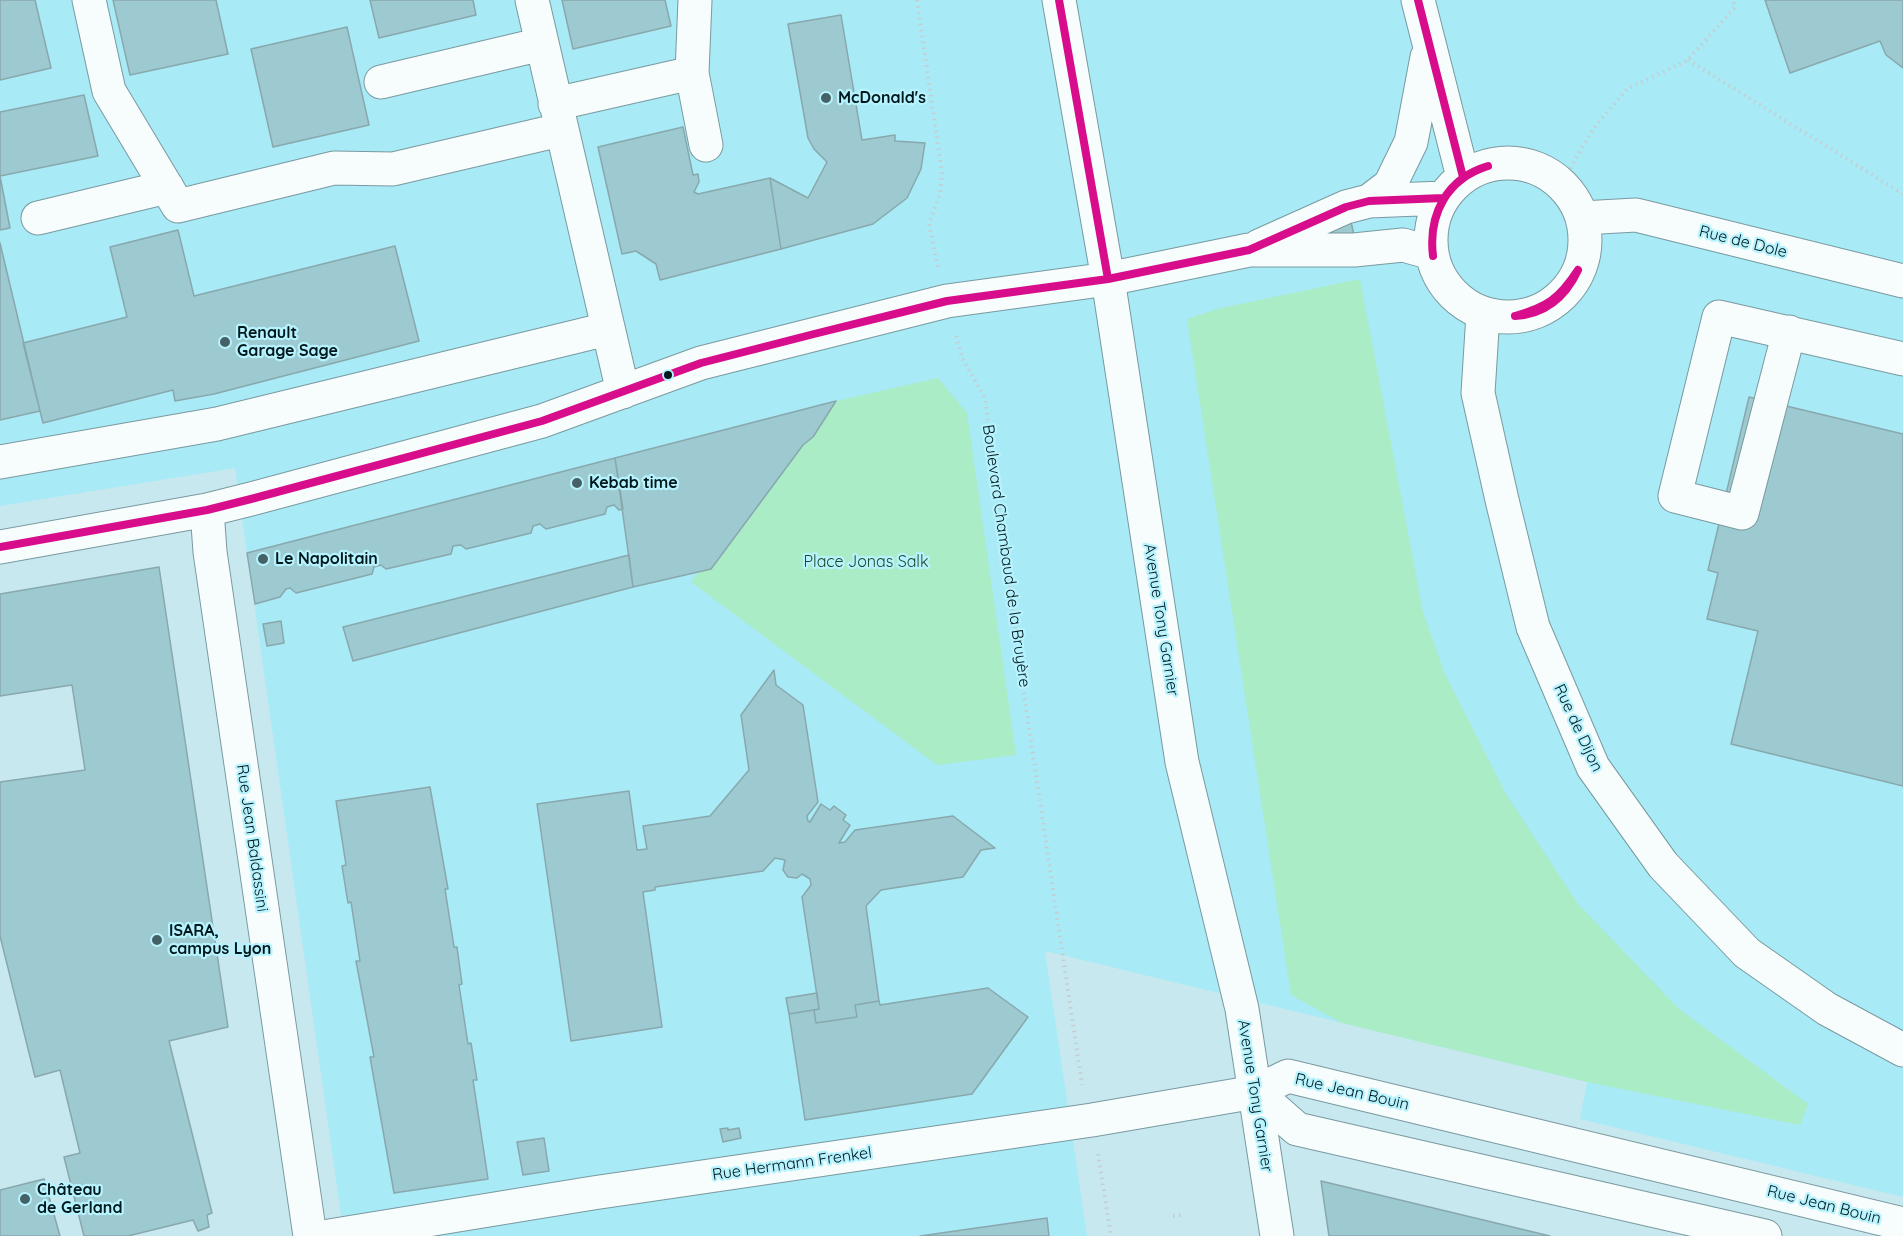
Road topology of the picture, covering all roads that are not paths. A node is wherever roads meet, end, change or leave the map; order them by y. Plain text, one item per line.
1 (88, 0) edge
2 (532, 0) edge
3 (695, 0) edge
4 (1059, 0) edge
5 (1418, 0) edge
6 (543, 44) junction
7 (1429, 47) junction
8 (692, 73) junction
9 (381, 82) dead end
10 (558, 117) junction
11 (706, 145) dead end
12 (167, 188) junction
13 (1453, 188) junction
14 (1369, 201) junction
15 (38, 218) dead end
16 (1582, 218) junction
17 (1249, 250) junction
18 (1432, 253) junction
19 (1108, 279) junction
20 (1903, 281) edge
21 (1483, 314) junction
22 (607, 328) junction
23 (1789, 332) junction
24 (1903, 359) edge
25 (623, 392) junction
26 (0, 462) edge
27 (207, 510) junction
28 (0, 547) edge
29 (1903, 1050) edge
30 (1255, 1092) junction
31 (1903, 1224) edge
32 (310, 1236) edge
33 (329, 1236) edge
34 (1277, 1236) edge
35 (1766, 1236) edge

1 - 12 street
2 - 6 street
3 - 8 street
4 - 19 street, Avenue Tony Garnier
5 - 7 street
6 - 9 street
6 - 10 street
7 - 13 street
7 - 14 street
8 - 10 street
8 - 11 street
10 - 12 street
10 - 22 street
12 - 15 street
13 - 14 street
13 - 16 street
13 - 18 street
14 - 17 street
16 - 20 street, Rue de Dole
16 - 21 street
17 - 18 street
17 - 19 street
18 - 21 street
19 - 25 street
19 - 30 street, Avenue Tony Garnier
21 - 29 street, Rue de Dijon
22 - 25 street
22 - 26 street
23 - 23 street
23 - 24 street
25 - 27 street
27 - 28 street
27 - 32 street, Rue Jean Baldassini
30 - 31 street, Rue Jean Bouin
30 - 33 street, Rue Hermann Frenkel
30 - 34 street, Avenue Tony Garnier
30 - 35 street

